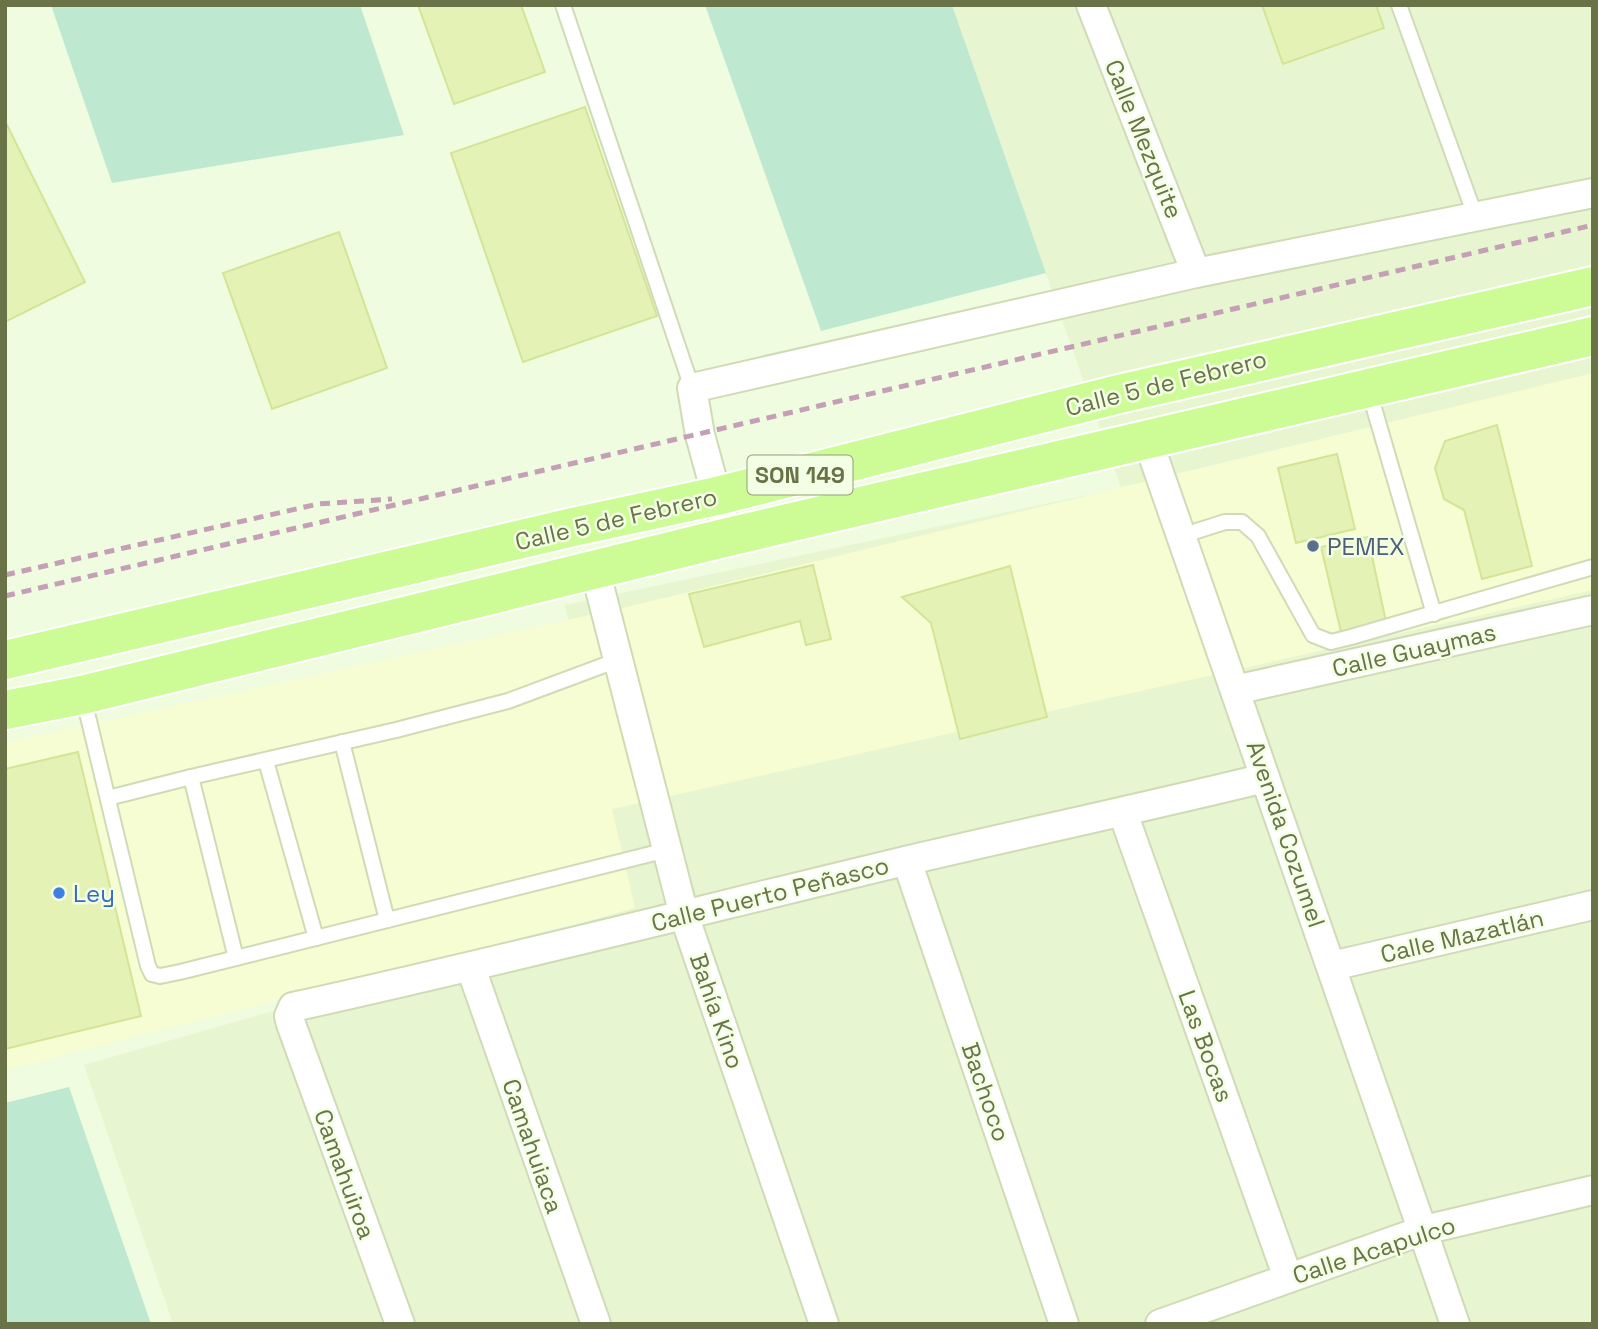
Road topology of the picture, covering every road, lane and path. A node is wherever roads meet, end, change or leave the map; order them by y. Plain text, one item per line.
1 (563, 5) edge
2 (1091, 5) edge
3 (1399, 5) edge
4 (1593, 193) edge
5 (1476, 218) junction
6 (1196, 273) junction
7 (1593, 286) edge
8 (1593, 336) edge
9 (692, 388) junction
10 (1368, 388) junction
11 (1147, 438) junction
12 (717, 496) junction
13 (1181, 536) junction
14 (728, 537) junction
15 (1593, 567) edge
16 (596, 570) junction
17 (1593, 610) edge
18 (1434, 614) junction
19 (5, 660) edge
20 (618, 660) junction
21 (1235, 690) junction
22 (82, 695) junction
23 (5, 710) edge
24 (342, 742) junction
25 (266, 761) junction
26 (191, 776) junction
27 (1265, 778) junction
28 (108, 798) junction
29 (1123, 813) junction
30 (667, 850) junction
31 (907, 861) junction
32 (1593, 905) edge
33 (684, 915) junction
34 (387, 920) junction
35 (316, 938) junction
36 (236, 958) junction
37 (1332, 966) junction
38 (471, 968) junction
39 (291, 1024) joint
40 (1593, 1190) edge
41 (1424, 1230) junction
42 (1288, 1278) junction
43 (400, 1324) edge
44 (596, 1324) edge
45 (824, 1324) edge
46 (1064, 1324) edge
47 (1160, 1324) edge
48 (1455, 1324) edge

1 - 9 lane
2 - 6 street, Calle Mezquite
3 - 5 lane
4 - 5 street
5 - 6 street
6 - 9 street
7 - 12 main road, Calle 5 de Febrero / SON 149
8 - 10 main road, Calle 5 de Febrero / SON 149
9 - 12 street
10 - 11 main road, Calle 5 de Febrero / SON 149
10 - 18 lane
11 - 13 street, Avenida Cozumel
11 - 14 main road, Calle 5 de Febrero / SON 149
12 - 14 street
12 - 19 main road, Calle 5 de Febrero / SON 149
13 - 18 lane
13 - 21 street, Avenida Cozumel
14 - 16 main road, Calle 5 de Febrero / SON 149
15 - 18 lane
16 - 20 street, Bahía Kino
16 - 22 main road, Calle 5 de Febrero / SON 149
17 - 21 street, Calle Guaymas
20 - 24 lane
20 - 30 street, Bahía Kino
21 - 27 street, Avenida Cozumel
22 - 23 main road, Calle 5 de Febrero / SON 149
22 - 28 lane
24 - 25 lane
24 - 34 lane
25 - 26 lane
25 - 35 lane
26 - 28 lane
26 - 36 lane
27 - 29 street, Calle Puerto Peñasco
27 - 37 street, Avenida Cozumel
28 - 36 lane
29 - 31 street, Calle Puerto Peñasco
29 - 42 street, Las Bocas
30 - 33 street, Bahía Kino
30 - 34 lane
31 - 33 street, Calle Puerto Peñasco
31 - 46 street, Bachoco
32 - 37 street, Calle Mazatlán
33 - 38 street, Calle Puerto Peñasco
33 - 45 street, Bahía Kino
34 - 35 lane
35 - 36 lane
37 - 41 street, Avenida Cozumel
38 - 39 street, Calle Puerto Peñasco
38 - 44 street, Camahuiaca
39 - 43 street, Camahuiroa
40 - 41 street, Calle Acapulco
41 - 42 street, Calle Acapulco
41 - 48 street, Avenida Cozumel
42 - 47 street, Calle Acapulco

